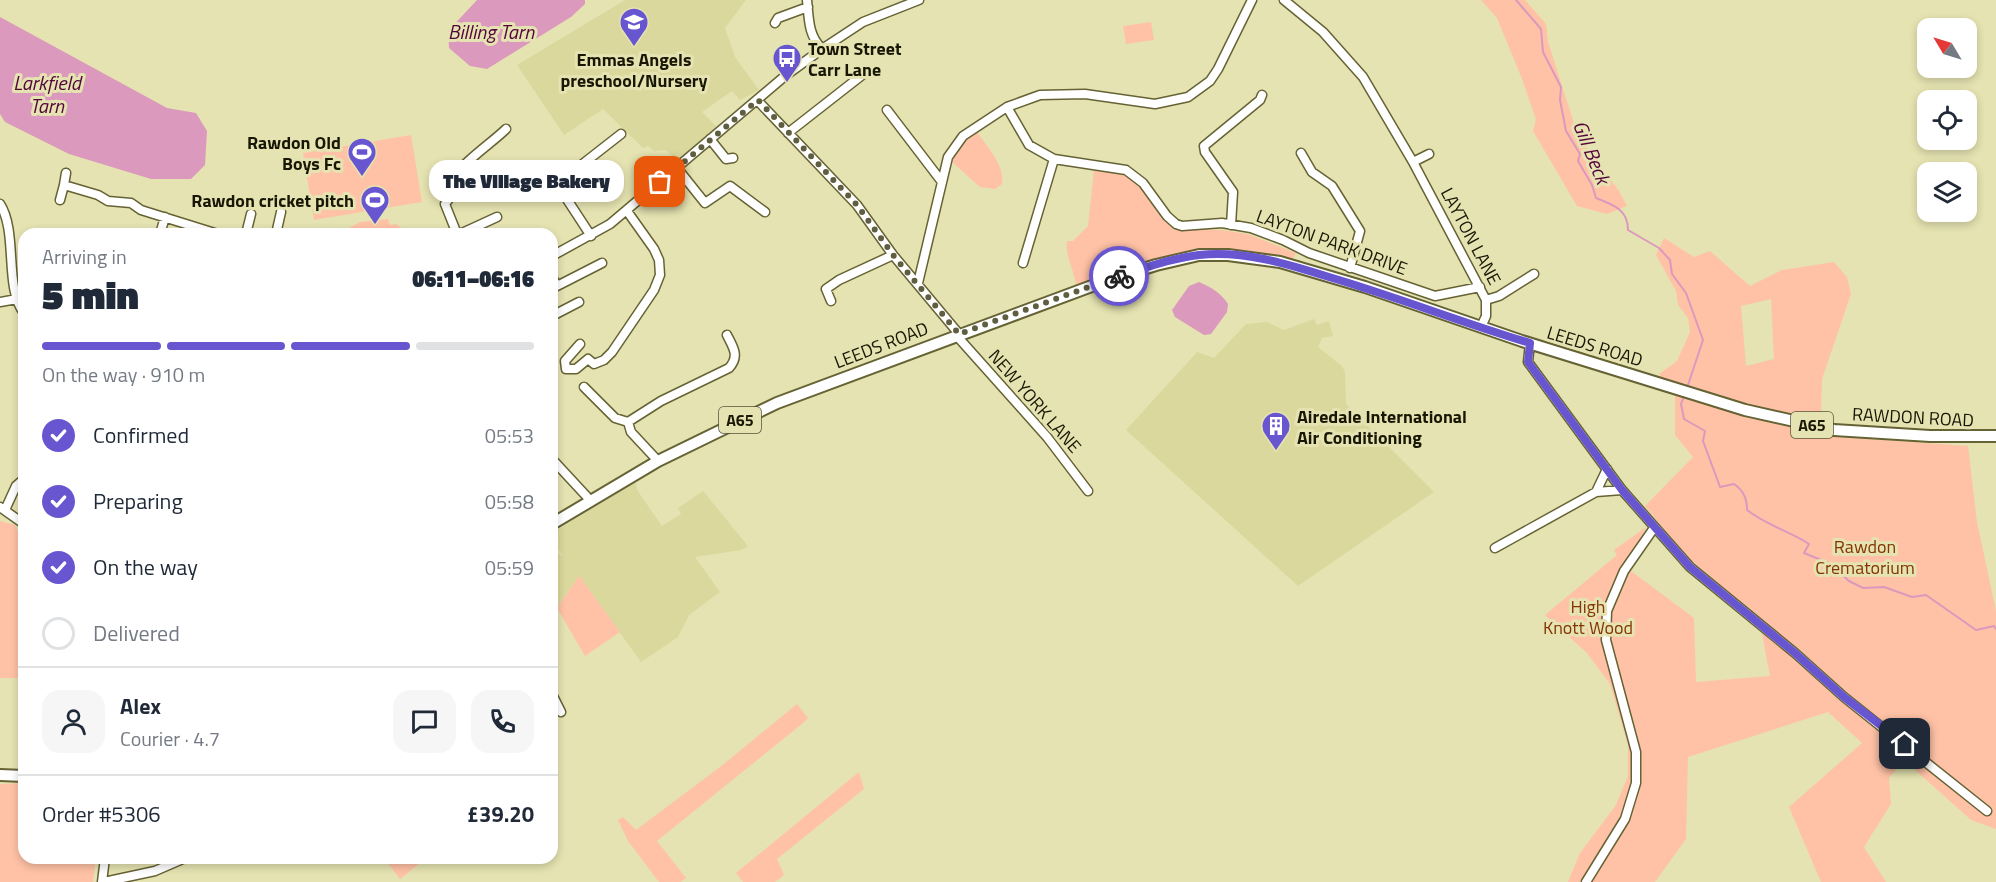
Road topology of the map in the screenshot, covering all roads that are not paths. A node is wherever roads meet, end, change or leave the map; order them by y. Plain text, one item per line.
1 (920, 0) edge
2 (1252, 0) edge
3 (1284, 0) edge
4 (807, 4) edge
5 (775, 24) dead end
6 (822, 49) junction
7 (866, 72) dead end
8 (1263, 95) dead end
9 (758, 100) junction
10 (1007, 107) junction
11 (887, 110) dead end
12 (506, 129) dead end
13 (788, 133) junction
14 (621, 134) dead end
15 (710, 139) junction
16 (1301, 153) dead end
17 (1429, 154) dead end
18 (733, 158) dead end
19 (1054, 159) junction
20 (1413, 162) junction
21 (677, 168) junction
22 (66, 173) dead end
23 (942, 182) junction
24 (64, 185) junction
25 (60, 200) dead end
26 (0, 204) edge
27 (627, 211) junction
28 (281, 212) dead end
29 (765, 212) dead end
30 (251, 214) dead end
31 (497, 217) dead end
32 (165, 218) junction
33 (1231, 225) junction
34 (162, 228) edge
35 (198, 228) edge
36 (248, 228) edge
37 (277, 228) edge
38 (455, 228) edge
39 (472, 228) edge
40 (591, 237) junction
41 (558, 253) edge
42 (893, 255) junction
43 (603, 263) dead end
44 (1023, 263) dead end
45 (1350, 268) junction
46 (1534, 274) dead end
47 (918, 283) junction
48 (558, 286) edge
49 (1480, 287) junction
50 (17, 299) joint
51 (1486, 300) junction
52 (831, 301) dead end
53 (0, 302) edge
54 (579, 302) dead end
55 (558, 313) edge
56 (1480, 327) junction
57 (957, 334) junction
58 (727, 335) dead end
59 (1530, 343) junction
60 (580, 344) dead end
61 (584, 387) dead end
62 (1689, 394) joint
63 (628, 422) junction
64 (1996, 436) edge
65 (658, 461) junction
66 (558, 465) edge
67 (1607, 469) junction
68 (18, 484) edge
69 (1622, 490) junction
70 (1088, 491) dead end
71 (1596, 492) junction
72 (590, 500) junction
73 (3, 509) edge
74 (18, 520) edge
75 (558, 520) edge
76 (1654, 528) junction
77 (1496, 548) dead end
78 (558, 706) edge
79 (561, 712) dead end
80 (0, 775) edge
81 (18, 776) edge
82 (1987, 811) dead end
83 (104, 864) edge
84 (171, 864) edge
85 (103, 882) edge
86 (1586, 882) edge

1 - 6 street
2 - 10 street
3 - 20 street, LAYTON LANE
4 - 5 street
4 - 6 street
6 - 9 street
7 - 13 street
8 - 33 street
9 - 13 street, NEW YORK LANE
9 - 15 street
10 - 19 street, LAYTON PARK DRIVE
10 - 23 street
11 - 23 street
12 - 38 street
13 - 42 street, NEW YORK LANE
14 - 40 street
15 - 18 street
15 - 21 street
16 - 45 street
17 - 20 street
19 - 33 street, LAYTON PARK DRIVE
19 - 44 street
20 - 49 street, LAYTON LANE
21 - 27 street
21 - 29 street
22 - 24 street
23 - 47 street
24 - 25 street
24 - 32 street
26 - 50 street
27 - 40 street
27 - 60 street
28 - 37 street
30 - 36 street
31 - 39 street
32 - 34 street
32 - 35 street
33 - 45 street, LAYTON PARK DRIVE
40 - 41 street
42 - 47 street, NEW YORK LANE
42 - 52 street
43 - 48 street
45 - 49 street, LAYTON PARK DRIVE
46 - 51 street
47 - 57 street, NEW YORK LANE
49 - 51 street, LAYTON LANE
50 - 53 street
51 - 56 street, LAYTON LANE
54 - 55 street
56 - 57 main road, LEEDS ROAD / A65
56 - 59 main road, LEEDS ROAD / A65
57 - 65 main road, LEEDS ROAD / A65
57 - 70 street, NEW YORK LANE
58 - 63 street
59 - 62 main road, LEEDS ROAD / A65
59 - 67 street
61 - 63 street
62 - 64 main road, RAWDON ROAD / A65
63 - 65 street
65 - 72 main road, LEEDS ROAD / A65
66 - 72 street
67 - 69 street
67 - 71 street
68 - 73 street
69 - 71 street
69 - 76 street
71 - 77 street
72 - 75 main road, LEEDS ROAD / A65
73 - 74 street
76 - 82 street
76 - 86 street
78 - 79 street
80 - 81 main road
83 - 85 street
84 - 85 street

